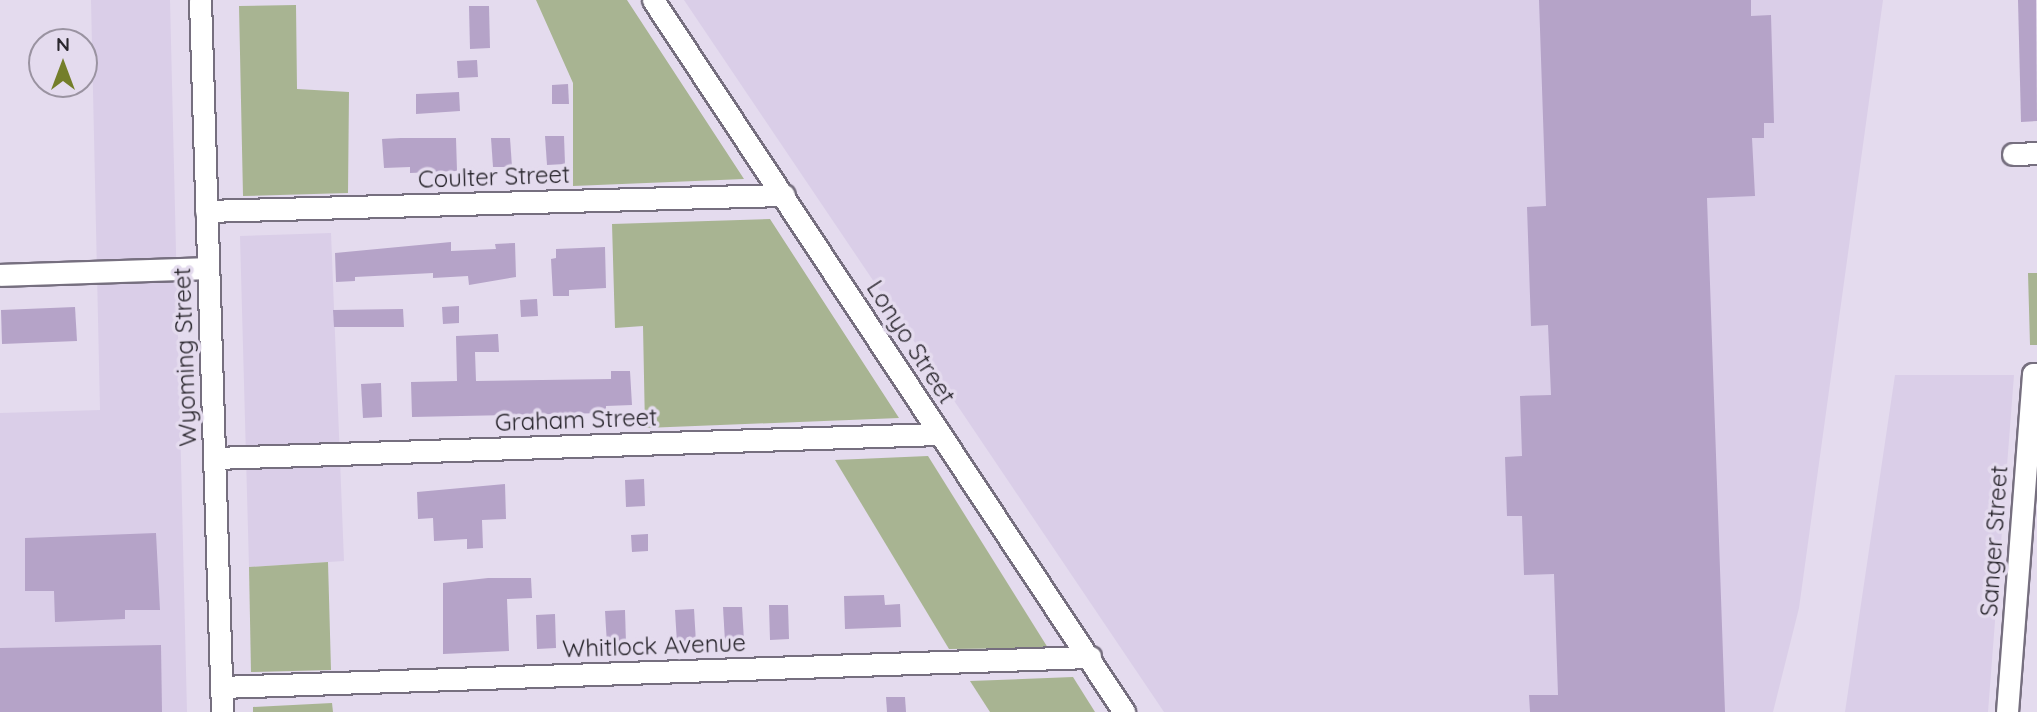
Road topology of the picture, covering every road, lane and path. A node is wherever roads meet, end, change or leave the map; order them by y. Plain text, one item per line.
1 (200, 0) edge
2 (653, 0) edge
3 (2037, 153) edge
4 (2013, 154) dead end
5 (783, 195) junction
6 (206, 211) junction
7 (208, 268) junction
8 (0, 275) edge
9 (2035, 374) edge
10 (940, 434) junction
11 (215, 458) junction
12 (1090, 657) junction
13 (221, 687) junction
14 (222, 712) edge
15 (1124, 712) edge
16 (2007, 712) edge

1 - 6 street, Wyoming Street
2 - 5 street, Lonyo Street
3 - 4 street
5 - 6 street, Coulter Street
5 - 10 street, Lonyo Street
6 - 7 street, Wyoming Street
7 - 8 street
7 - 11 street, Wyoming Street
9 - 16 street, Sanger Street
10 - 11 street, Graham Street
10 - 12 street, Lonyo Street
11 - 13 street, Wyoming Street
12 - 13 street, Whitlock Avenue
12 - 15 street, Lonyo Street
13 - 14 street, Wyoming Street

